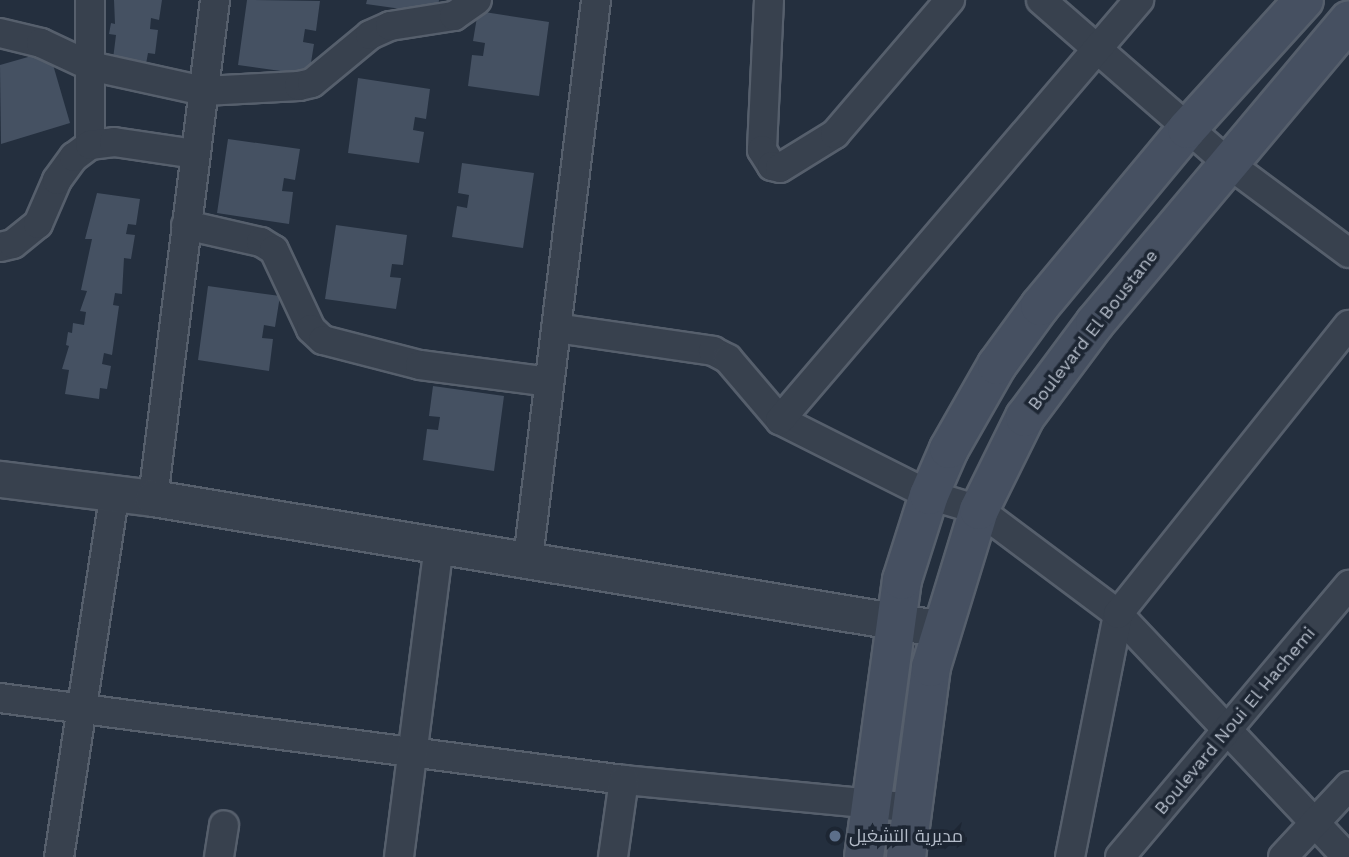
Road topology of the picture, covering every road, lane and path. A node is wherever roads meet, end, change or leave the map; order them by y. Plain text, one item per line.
1 (90, 0) edge
2 (215, 0) edge
3 (477, 0) edge
4 (596, 0) edge
5 (769, 0) edge
6 (1041, 0) edge
7 (1139, 0) edge
8 (1304, 0) edge
9 (938, 3) edge
10 (1349, 20) edge
11 (0, 33) edge
12 (1096, 49) junction
13 (90, 66) junction
14 (204, 91) junction
15 (1187, 129) junction
16 (90, 145) junction
17 (195, 154) junction
18 (1230, 164) junction
19 (186, 225) junction
20 (0, 247) edge
21 (1349, 253) edge
22 (1349, 325) edge
23 (556, 328) junction
24 (549, 382) junction
25 (780, 420) junction
26 (0, 480) edge
27 (115, 494) junction
28 (929, 495) junction
29 (153, 498) junction
30 (979, 510) junction
31 (439, 545) junction
32 (528, 559) junction
33 (1344, 593) edge
34 (1118, 614) junction
35 (895, 619) junction
36 (942, 629) junction
37 (0, 698) edge
38 (80, 708) junction
39 (1227, 733) junction
40 (410, 753) junction
41 (624, 780) junction
42 (1349, 786) edge
43 (871, 802) junction
44 (913, 808) junction
45 (1313, 823) junction
46 (224, 824) dead end
47 (59, 857) edge
48 (219, 857) edge
49 (399, 857) edge
50 (613, 857) edge
51 (864, 857) edge
52 (906, 857) edge
53 (1070, 857) edge
54 (1120, 857) edge
55 (1283, 857) edge
56 (1347, 857) edge

1 - 13 street
2 - 14 street
3 - 14 street
4 - 23 street
5 - 9 street
6 - 12 street
7 - 12 street
8 - 15 main road
10 - 18 main road, Boulevard El Boustane
11 - 13 street
12 - 15 street
12 - 25 street
13 - 14 street
13 - 16 street
14 - 17 street
15 - 18 street
15 - 28 main road
16 - 17 street
16 - 20 street
17 - 19 street
18 - 21 street
18 - 30 main road, Boulevard El Boustane
19 - 24 street
19 - 29 street
22 - 34 street
23 - 24 street
23 - 25 street
24 - 32 street
25 - 28 street
26 - 27 street
27 - 29 street
27 - 38 street
28 - 30 street
28 - 35 main road
29 - 31 street
30 - 34 street
30 - 36 main road, Boulevard El Boustane
31 - 32 street
31 - 40 street
32 - 35 street
33 - 39 street, Boulevard Noui El Hachemi
34 - 39 street
34 - 53 street
35 - 36 street
35 - 43 main road
36 - 44 main road, Boulevard El Boustane
37 - 38 street
38 - 40 street
38 - 47 street
39 - 45 street
39 - 54 street, Boulevard Noui El Hachemi
40 - 41 street
40 - 49 street
41 - 43 street
41 - 50 street
42 - 45 street
43 - 44 street
43 - 51 main road
44 - 52 main road, Boulevard El Boustane
45 - 55 street
45 - 56 street
46 - 48 street

